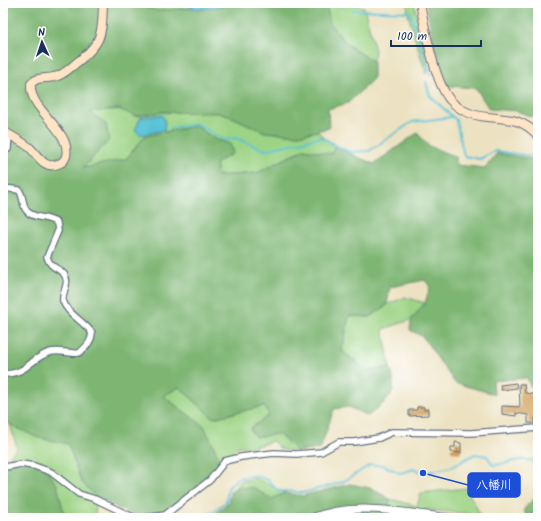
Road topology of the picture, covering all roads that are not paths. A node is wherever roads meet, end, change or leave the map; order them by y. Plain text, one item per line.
1 (103, 3) edge
2 (420, 3) edge
3 (6, 133) edge
4 (538, 136) edge
5 (3, 152) edge
6 (3, 188) edge
7 (3, 374) edge
8 (538, 428) edge
9 (5, 467) dead end
10 (135, 518) edge
11 (146, 518) edge
12 (312, 518) edge
13 (453, 518) edge

1 - 3 main road
2 - 4 main road
3 - 5 street
6 - 7 street
8 - 11 street
9 - 10 street
12 - 13 street

